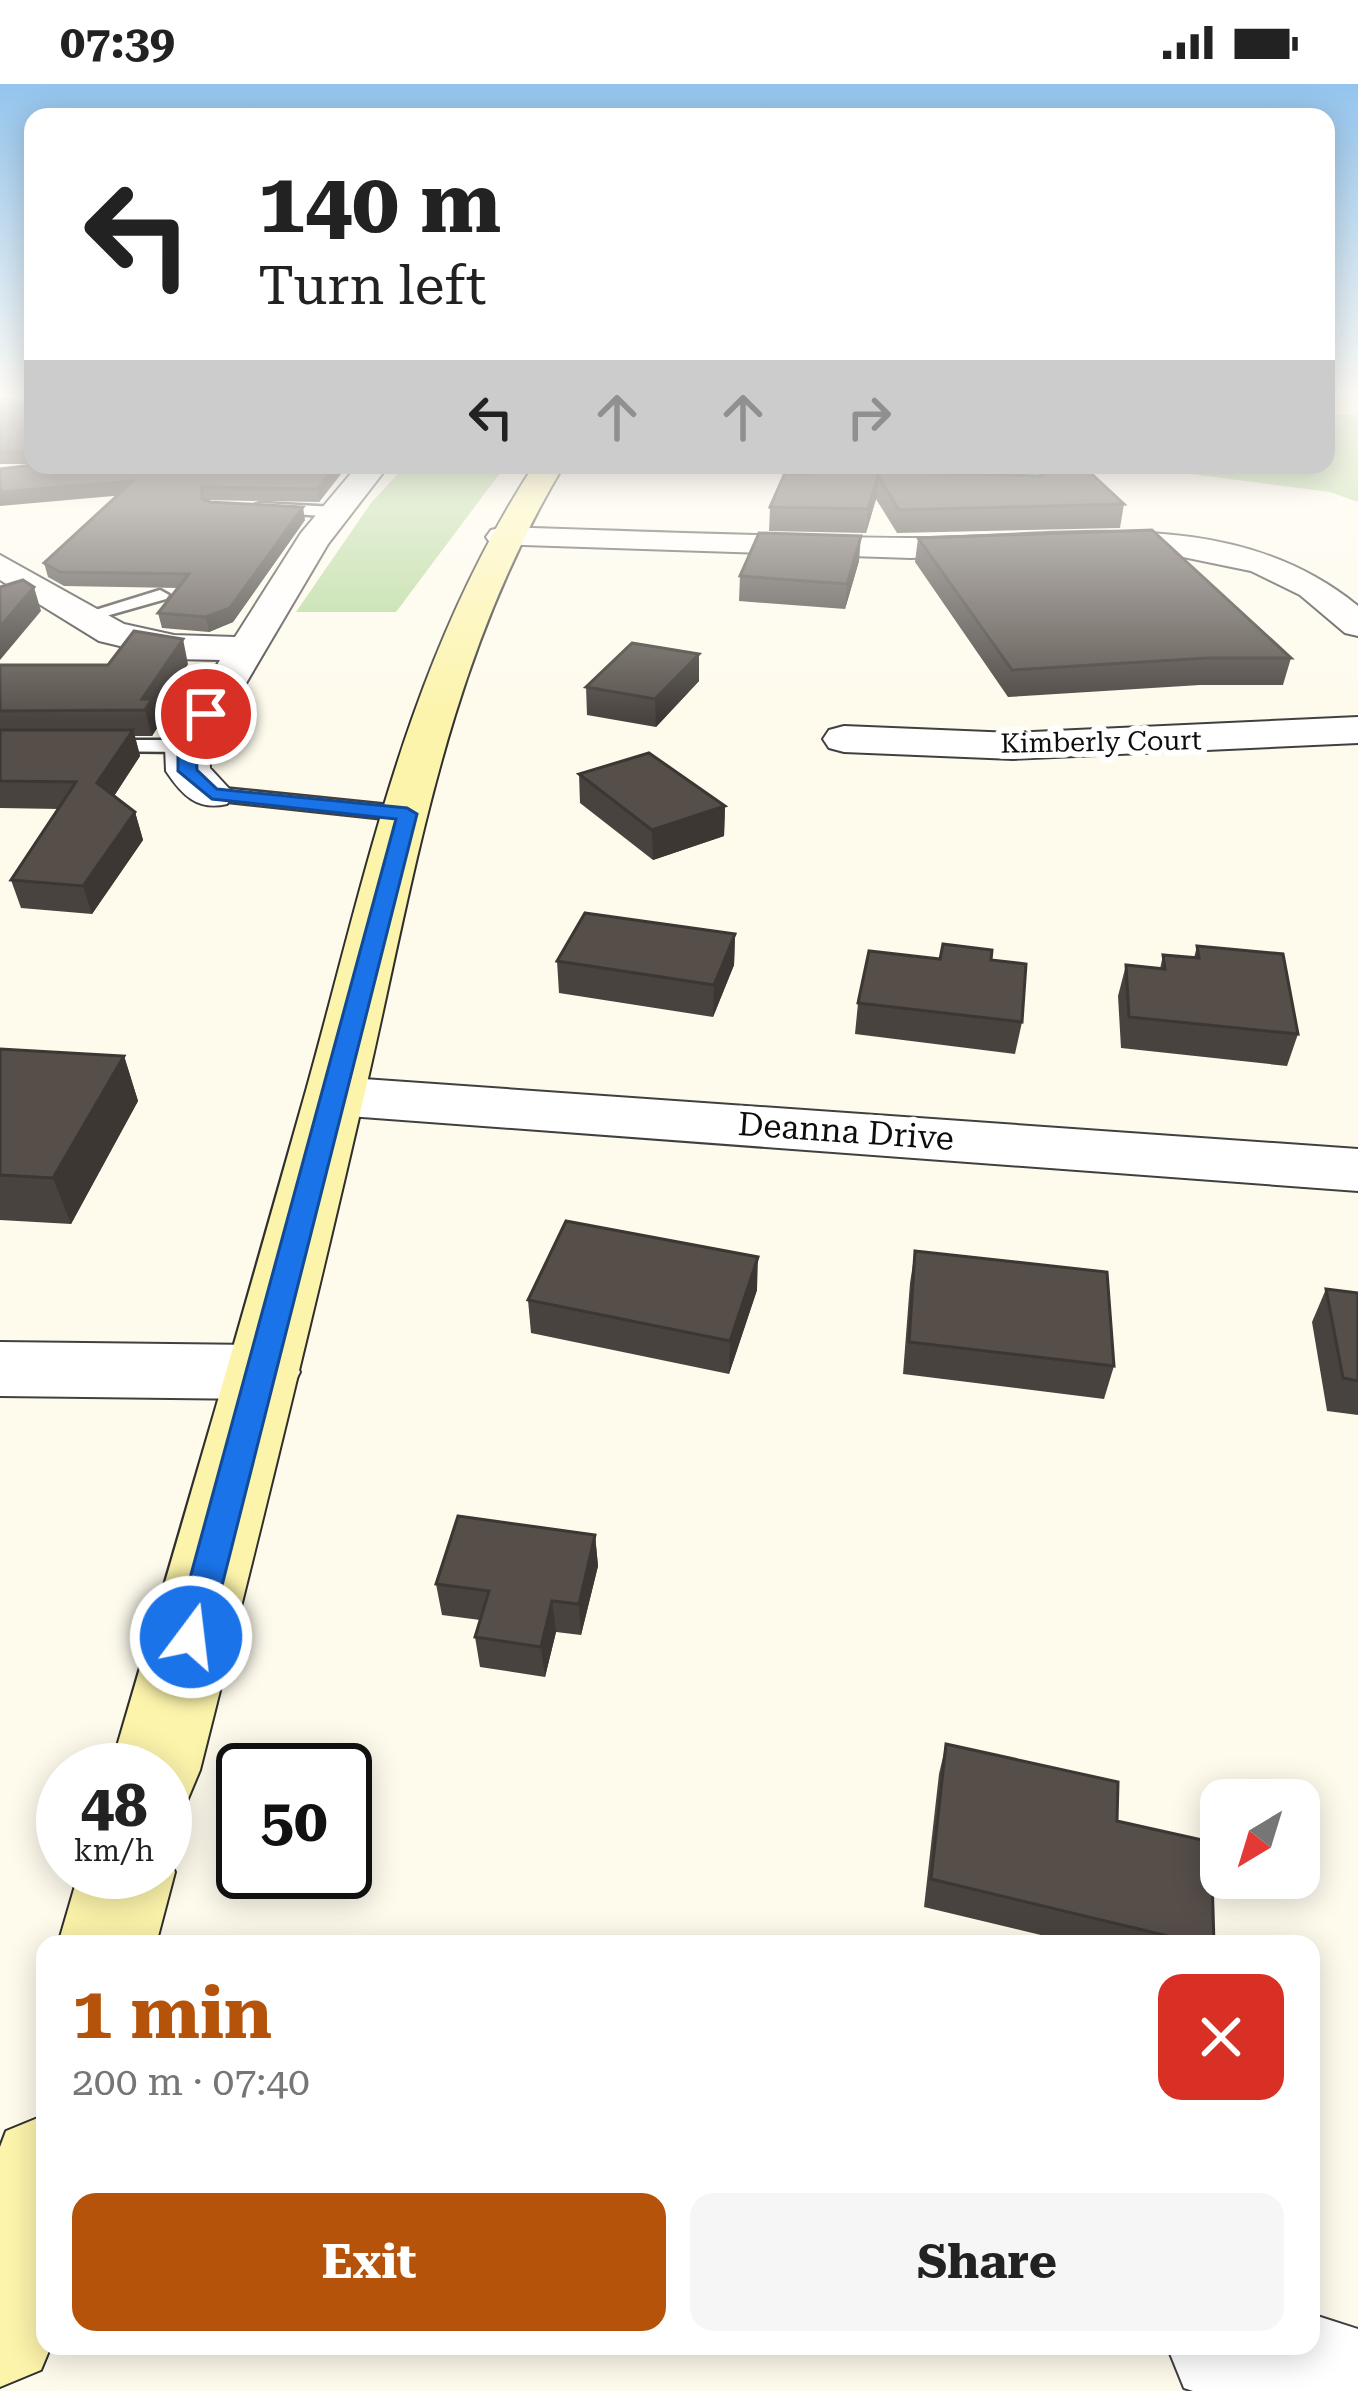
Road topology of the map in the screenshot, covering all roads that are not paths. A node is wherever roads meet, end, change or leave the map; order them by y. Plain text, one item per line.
1 (341, 506) edge
2 (523, 506) edge
3 (234, 507) edge
4 (336, 512) junction
5 (503, 536) junction
6 (0, 566) edge
7 (160, 595) edge
8 (85, 616) junction
9 (1358, 626) edge
10 (244, 649) junction
11 (1358, 730) edge
12 (844, 739) dead end
13 (75, 746) edge
14 (187, 746) junction
15 (212, 794) joint
16 (407, 814) junction
17 (334, 1096) junction
18 (1358, 1170) edge
19 (0, 1370) edge
20 (265, 1372) junction
21 (162, 1743) edge
22 (120, 1899) edge
23 (110, 1935) edge
24 (36, 2202) edge
25 (0, 2329) edge
26 (1254, 2355) edge
27 (1358, 2389) edge

1 - 4 street
2 - 5 main road
3 - 4 lane
4 - 10 street
5 - 9 street
5 - 16 main road
6 - 8 street
7 - 8 lane
8 - 10 street
10 - 14 street
11 - 12 street, Kimberly Court
13 - 14 lane
14 - 15 street
15 - 16 lane
16 - 17 main road
17 - 18 street, Deanna Drive
17 - 20 main road
19 - 20 street
20 - 21 main road
22 - 23 main road
24 - 25 main road
26 - 27 street

